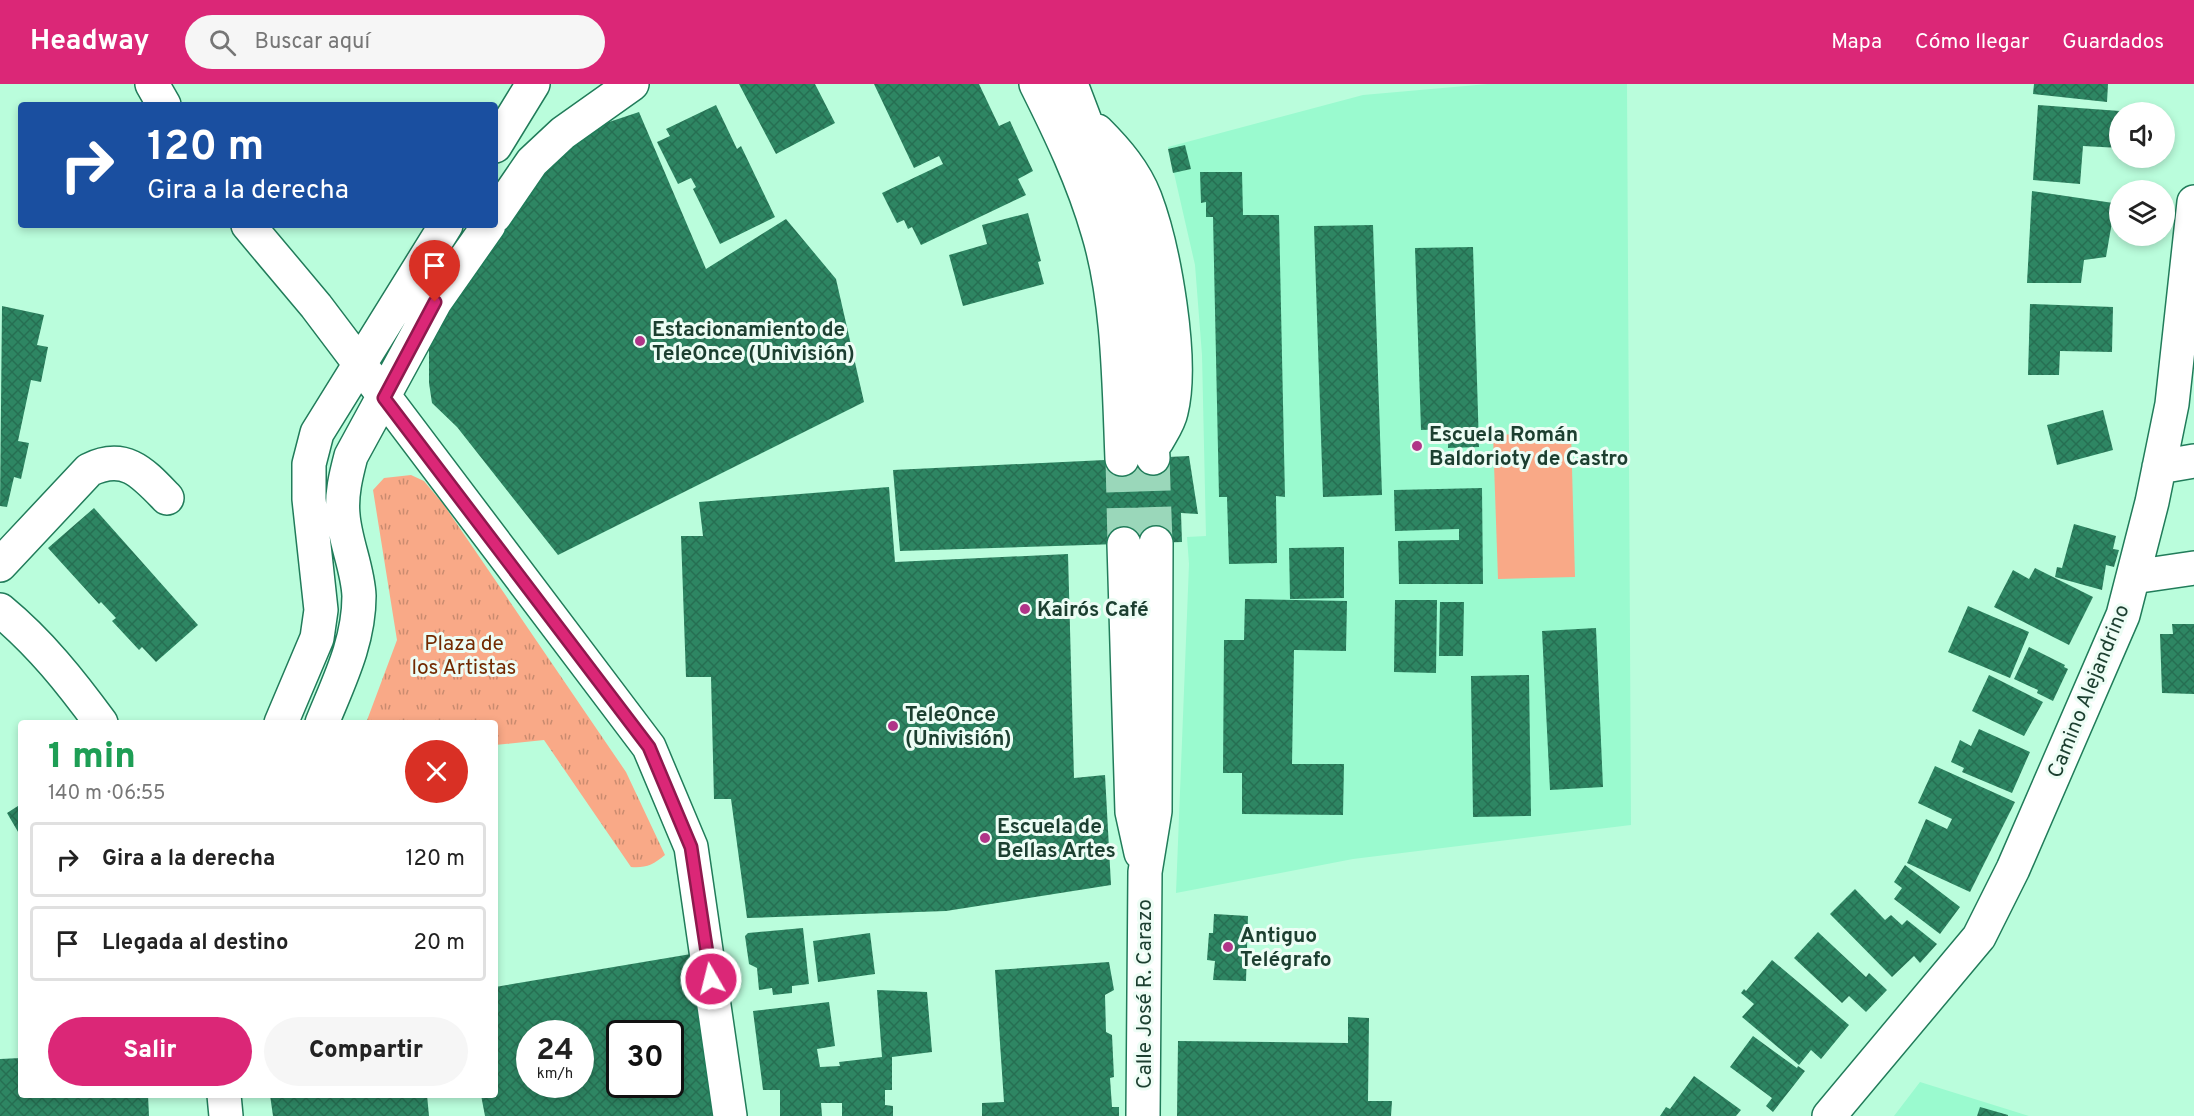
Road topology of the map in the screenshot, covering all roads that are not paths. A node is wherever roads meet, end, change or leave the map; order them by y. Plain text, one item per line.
1 (152, 84) edge
2 (533, 84) edge
3 (632, 84) edge
4 (1036, 84) edge
5 (1071, 84) edge
6 (162, 102) edge
7 (498, 141) edge
8 (2194, 202) edge
9 (498, 212) edge
10 (251, 228) edge
11 (444, 228) edge
12 (487, 228) edge
13 (361, 366) junction
14 (384, 398) junction
15 (2183, 398) edge
16 (2194, 461) edge
17 (2159, 467) junction
18 (167, 498) dead end
19 (1140, 543) tunnel mouth
20 (0, 565) edge
21 (2194, 568) edge
22 (2133, 577) junction
23 (0, 610) edge
24 (99, 720) edge
25 (282, 720) edge
26 (323, 720) edge
27 (224, 1098) edge
28 (226, 1116) edge
29 (730, 1116) edge
30 (1143, 1116) edge
31 (1829, 1116) edge

1 - 6 street
2 - 7 street
3 - 9 street
4 - 5 street
8 - 15 street, Camino Alejandrino
10 - 13 street
11 - 13 street
12 - 14 street
13 - 14 street
13 - 25 street
14 - 26 street
14 - 29 street
15 - 17 street, Camino Alejandrino
16 - 17 street
17 - 22 street, Camino Alejandrino
18 - 20 street
19 - 30 street, Calle José R. Carazo
21 - 22 street
22 - 31 street, Camino Alejandrino
23 - 24 street
27 - 28 street

